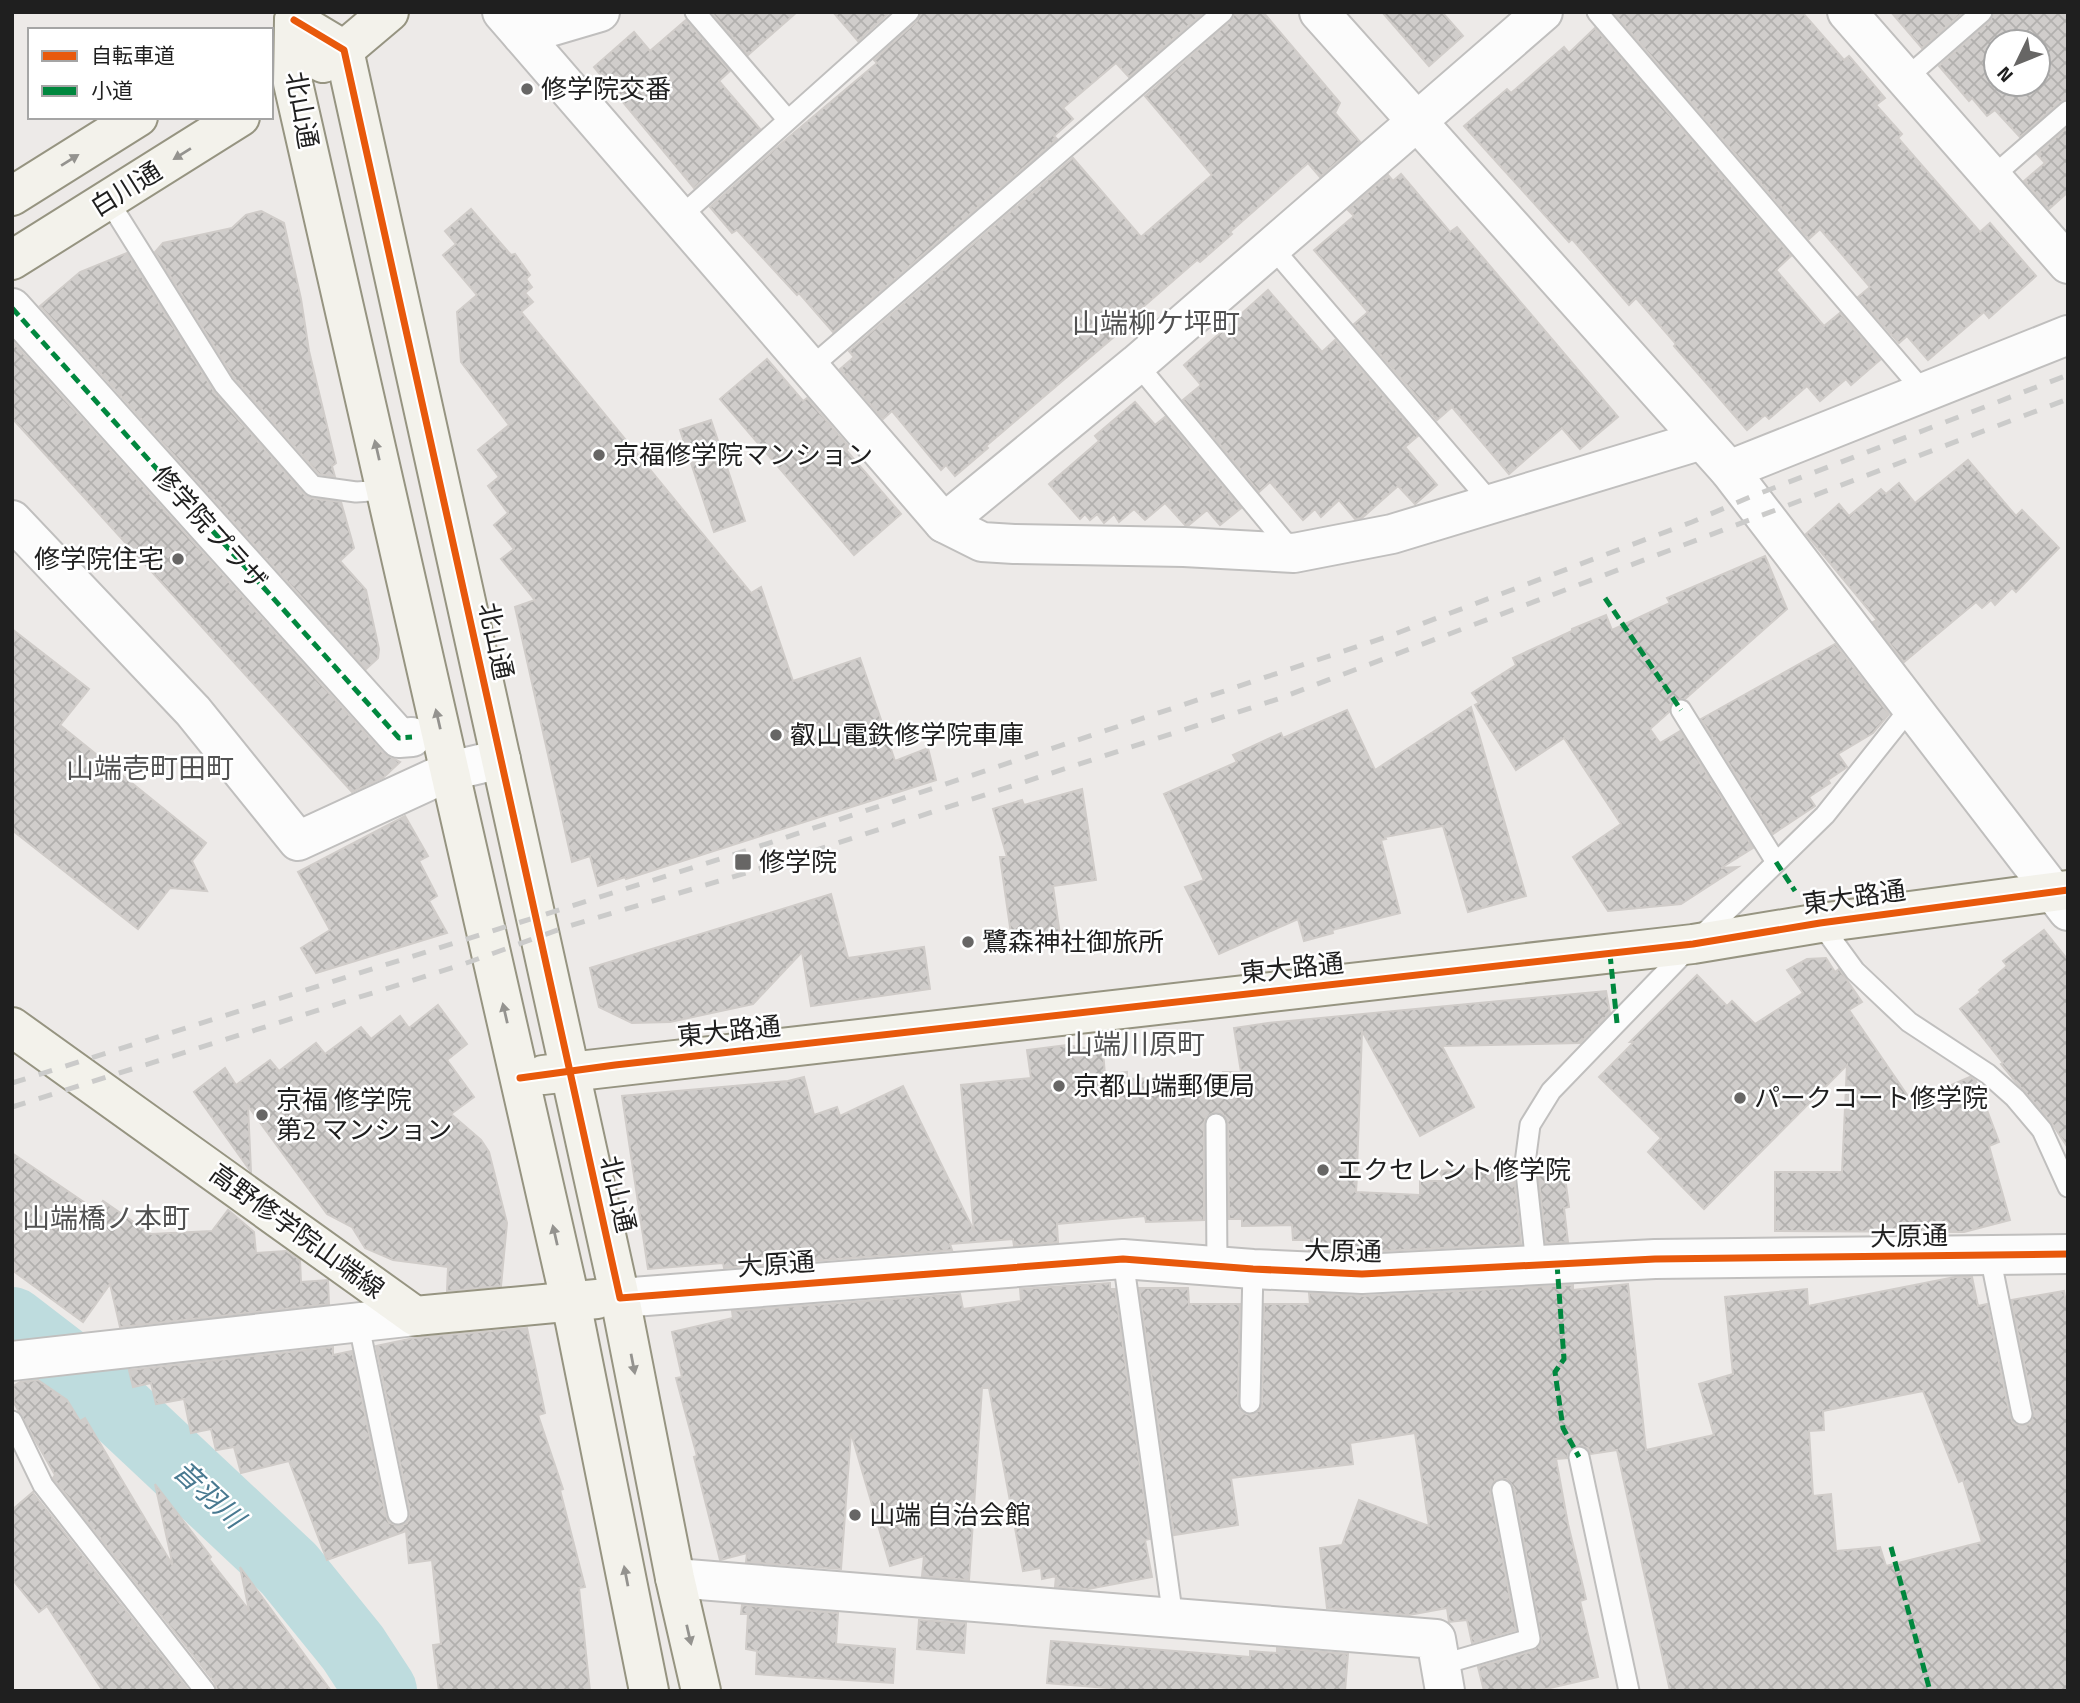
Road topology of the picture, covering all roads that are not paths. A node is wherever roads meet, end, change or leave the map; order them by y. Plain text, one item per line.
1 (389, 12) edge
2 (600, 12) edge
3 (695, 12) edge
4 (909, 12) edge
5 (1223, 12) edge
6 (1320, 12) edge
7 (1543, 12) edge
8 (1597, 12) edge
9 (1847, 12) edge
10 (1982, 12) edge
11 (290, 22) edge
12 (512, 24) edge
13 (344, 50) junction
14 (1905, 79) junction
15 (282, 90) edge
16 (2068, 111) edge
17 (135, 119) edge
18 (237, 119) edge
19 (787, 119) junction
20 (1416, 121) junction
21 (1992, 177) junction
22 (12, 196) edge
23 (108, 200) junction
24 (680, 217) junction
25 (1272, 246) junction
26 (12, 260) edge
27 (2068, 264) edge
28 (12, 308) edge
29 (2068, 335) edge
30 (1138, 364) junction
31 (810, 368) junction
32 (1924, 393) junction
33 (1702, 440) junction
34 (1729, 470) junction
35 (386, 490) junction
36 (1493, 505) junction
37 (12, 520) edge
38 (944, 523) junction
39 (1294, 553) junction
40 (1911, 707) junction
41 (1681, 710) dead end
42 (411, 737) dead end
43 (501, 759) junction
44 (450, 771) junction
45 (1776, 863) junction
46 (2063, 897) edge
47 (1820, 923) junction
48 (1693, 944) junction
49 (12, 1027) edge
50 (569, 1070) junction
51 (520, 1078) junction
52 (1216, 1124) dead end
53 (2068, 1187) edge
54 (2068, 1254) edge
55 (1990, 1256) junction
56 (1122, 1259) junction
57 (1536, 1265) junction
58 (1235, 1268) junction
59 (620, 1297) junction
60 (570, 1301) junction
61 (415, 1316) junction
62 (358, 1321) junction
63 (12, 1361) edge
64 (1250, 1403) dead end
65 (2022, 1415) dead end
66 (12, 1421) edge
67 (1579, 1457) dead end
68 (1502, 1490) dead end
69 (398, 1514) dead end
70 (675, 1578) junction
71 (1173, 1618) junction
72 (1442, 1678) edge
73 (205, 1691) edge
74 (649, 1691) edge
75 (701, 1691) edge
76 (1629, 1691) edge

1 - 13 street
2 - 12 street
3 - 19 lane
4 - 19 lane
5 - 31 lane
6 - 20 street
7 - 20 street
8 - 32 lane
9 - 14 street
10 - 14 lane
11 - 13 street, 北山通
11 - 15 street, 北山通
12 - 24 street
13 - 15 street
13 - 43 street, 北山通
14 - 21 street
35 -> 15 street, 北山通
16 - 21 lane
22 -> 17 street, 白川通
18 -> 23 street, 白川通
19 - 24 lane
20 - 25 street
20 - 33 street
21 - 27 street
23 - 26 street, 白川通
23 - 35 lane
24 - 31 street
25 - 30 street
25 - 36 lane
28 - 42 street, 修学院プラザ
29 - 32 street
30 - 38 street
30 - 39 lane
31 - 38 street
32 - 34 street
33 - 34 street
33 - 36 street
34 - 40 street
44 -> 35 street, 北山通
36 - 39 street
37 - 44 street
38 - 39 street
40 - 45 lane
40 - 46 street
41 - 45 lane
43 - 44 street
43 - 50 street, 北山通
51 -> 44 street, 北山通
45 - 48 lane
46 - 47 street, 東大路通
47 - 48 street, 東大路通
47 - 53 lane
48 - 50 street, 東大路通
48 - 57 lane
49 - 61 street, 高野修学院山端線
50 - 51 street, 東大路通
50 - 59 street, 北山通
60 -> 51 street, 北山通
52 - 58 lane
54 - 55 street, 大原通
55 - 57 street, 大原通
55 - 65 lane
56 - 58 street, 大原通
56 - 59 street, 大原通
56 - 71 lane
57 - 58 street, 大原通
58 - 64 lane
59 - 60 street
59 -> 70 street, 北山通
60 - 61 street
74 -> 60 street, 北山通
61 - 62 street
62 - 63 street
62 - 69 lane
66 - 73 lane
67 - 76 lane
68 - 72 lane
70 - 71 street
70 -> 75 street, 北山通
71 - 72 street

